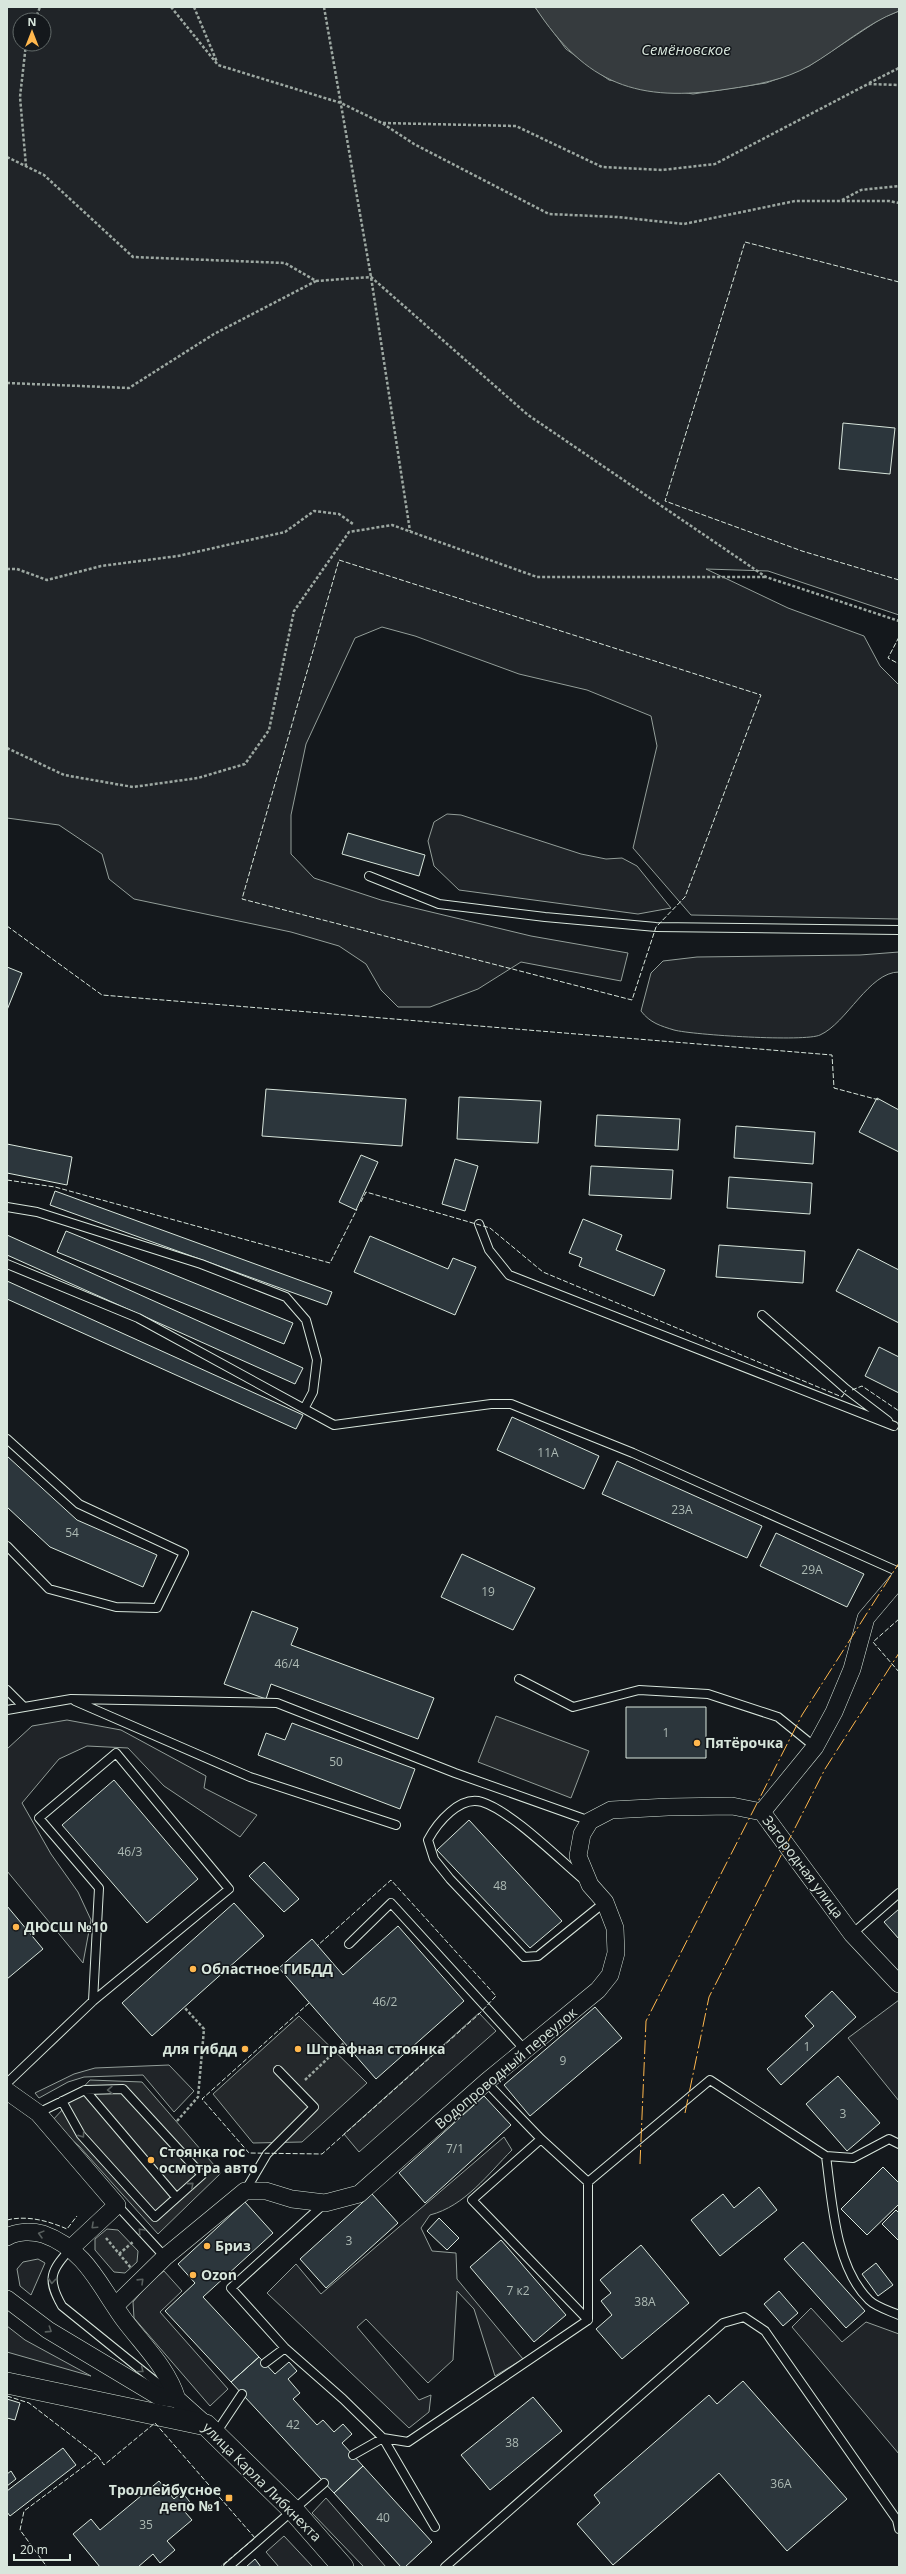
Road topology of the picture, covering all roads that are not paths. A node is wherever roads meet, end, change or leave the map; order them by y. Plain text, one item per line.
1 (369, 876) dead end
2 (899, 930) edge
3 (7, 1207) edge
4 (479, 1224) dead end
5 (7, 1264) edge
6 (762, 1314) dead end
7 (305, 1407) junction
8 (897, 1427) edge
9 (7, 1439) edge
10 (7, 1546) edge
11 (899, 1572) edge
12 (899, 1579) edge
13 (520, 1679) dead end
14 (7, 1690) edge
15 (71, 1699) junction
16 (23, 1706) junction
17 (7, 1710) edge
18 (815, 1747) junction
19 (762, 1812) junction
20 (590, 1820) junction
21 (396, 1825) dead end
22 (590, 1885) junction
23 (899, 1893) edge
24 (605, 1902) junction
25 (852, 1934) junction
26 (349, 1944) dead end
27 (899, 1984) edge
28 (93, 2001) junction
29 (526, 2051) junction
30 (278, 2070) dead end
31 (486, 2082) junction
32 (7, 2083) edge
33 (85, 2090) junction
34 (7, 2091) edge
35 (62, 2101) junction
36 (38, 2113) junction
37 (541, 2139) junction
38 (899, 2144) edge
39 (826, 2156) junction
40 (588, 2182) junction
41 (245, 2191) junction
42 (176, 2197) junction
43 (325, 2203) junction
44 (117, 2205) junction
45 (7, 2237) edge
46 (71, 2248) junction
47 (165, 2257) junction
48 (7, 2298) edge
49 (116, 2305) junction
50 (899, 2315) edge
51 (588, 2320) junction
52 (285, 2348) junction
53 (265, 2363) dead end
54 (7, 2383) edge
55 (242, 2394) dead end
56 (177, 2400) junction
57 (211, 2429) junction
58 (383, 2438) junction
59 (353, 2455) dead end
60 (324, 2483) dead end
61 (294, 2511) junction
62 (435, 2527) dead end
63 (899, 2529) edge
64 (228, 2567) edge
65 (343, 2567) edge
66 (445, 2567) edge

1 - 2 lane
3 - 7 lane
4 - 8 lane
5 - 7 lane
6 - 8 lane
7 - 11 lane
9 - 10 lane
12 - 18 street, Загородная улица
13 - 18 lane
14 - 16 lane
15 - 16 lane
15 - 20 lane
15 - 21 lane
16 - 17 lane
18 - 19 street, Загородная улица
19 - 20 street
19 - 25 street, Загородная улица
20 - 22 street, Водопроводный переулок
22 - 24 street, Водопроводный переулок
22 - 24 lane
23 - 25 lane
24 - 29 street, Водопроводный переулок
25 - 27 street, Загородная улица
26 - 29 lane
28 - 28 lane
28 - 32 lane
29 - 31 street, Водопроводный переулок
30 - 41 lane
31 - 37 lane
31 - 43 street, Водопроводный переулок
33 - 35 lane
33 - 42 lane
42 -> 33 lane
34 - 36 street
35 - 36 lane
35 -> 42 lane
36 - 44 street
37 - 40 lane
37 - 51 lane
38 - 39 lane
39 - 40 lane
39 - 50 lane
40 - 51 lane
41 - 43 street, Водопроводный переулок
41 - 47 street
43 - 52 lane
44 -> 46 street
47 -> 44 lane
46 -> 45 street
46 - 49 street
46 -> 56 lane
49 -> 47 street
48 -> 56 street, улица Карла Либкнехта
49 - 56 street
51 - 58 lane
52 - 53 lane
52 - 58 lane
54 - 57 street
55 - 57 lane
56 - 57 street, улица Карла Либкнехта
57 - 61 street, улица Карла Либкнехта
58 - 59 lane
58 - 62 lane
60 - 61 lane
61 - 64 lane
61 - 65 street, улица Карла Либкнехта
63 - 66 lane

